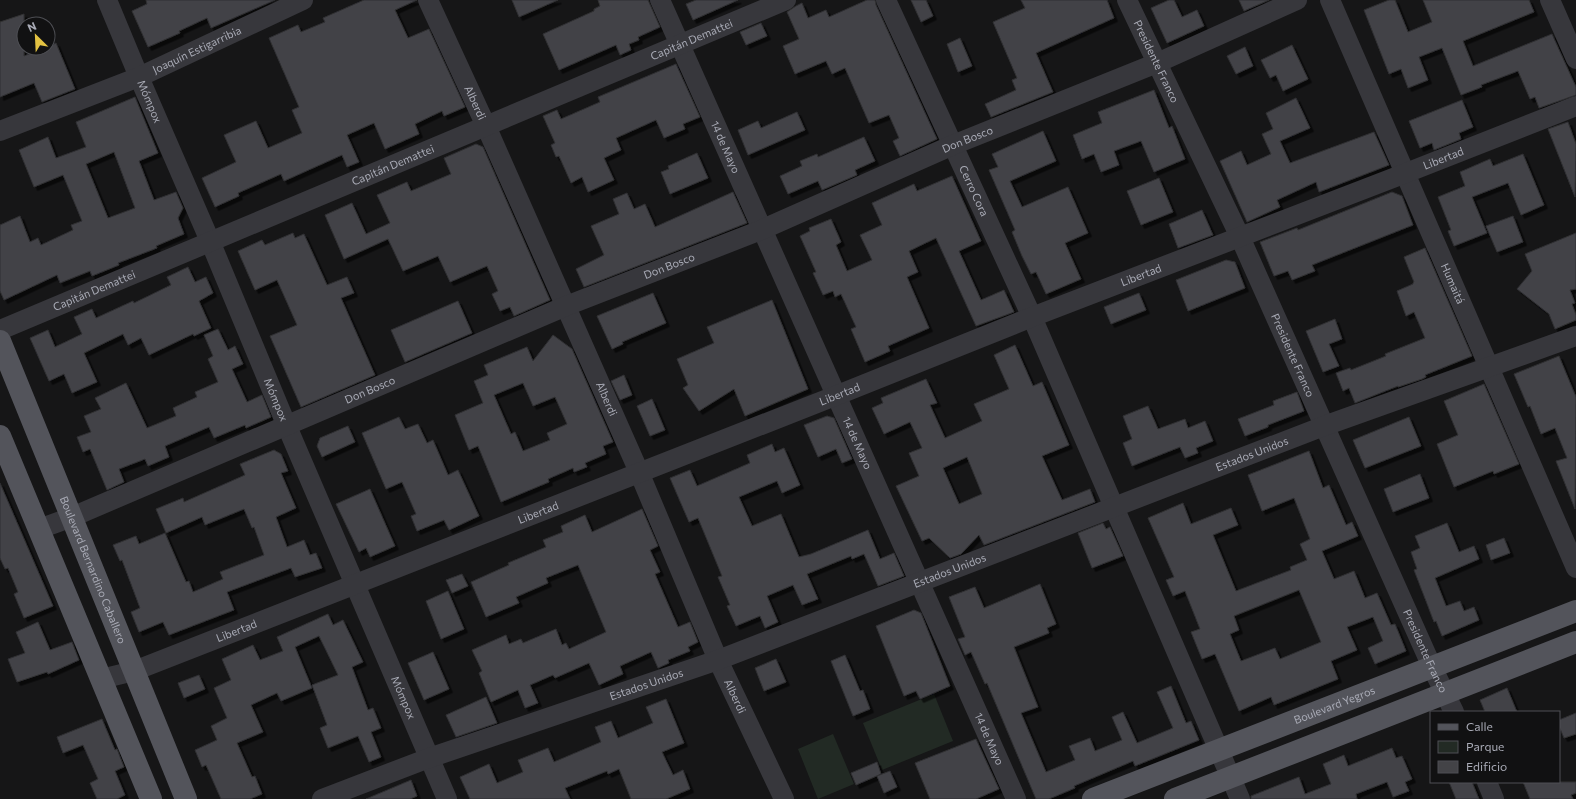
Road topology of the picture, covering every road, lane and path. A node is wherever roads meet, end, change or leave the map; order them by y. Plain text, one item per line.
1 (107, 0) edge
2 (304, 0) edge
3 (428, 0) edge
4 (660, 0) edge
5 (786, 0) edge
6 (886, 0) edge
7 (1127, 0) edge
8 (1297, 0) edge
9 (1330, 0) edge
10 (1550, 0) edge
11 (679, 45) junction
12 (1576, 59) edge
13 (1157, 63) junction
14 (139, 77) junction
15 (1576, 106) edge
16 (486, 126) junction
17 (0, 131) edge
18 (953, 145) junction
19 (1406, 174) junction
20 (762, 230) junction
21 (1240, 237) junction
22 (210, 241) junction
23 (566, 306) junction
24 (1032, 317) junction
25 (0, 330) edge
26 (1576, 336) edge
27 (0, 341) edge
28 (1489, 367) junction
29 (835, 396) junction
30 (286, 424) junction
31 (1324, 426) junction
32 (0, 436) edge
33 (639, 472) junction
34 (1115, 508) junction
35 (72, 517) junction
36 (39, 529) junction
37 (1576, 568) edge
38 (354, 584) junction
39 (918, 584) junction
40 (1576, 611) edge
41 (1576, 642) edge
42 (718, 660) junction
43 (1432, 667) junction
44 (134, 670) junction
45 (102, 679) junction
46 (1450, 703) edge
47 (1219, 750) junction
48 (429, 758) junction
49 (1230, 777) junction
50 (1486, 783) edge
51 (151, 799) edge
52 (186, 799) edge
53 (322, 799) edge
54 (447, 799) edge
55 (784, 799) edge
56 (1016, 799) edge
57 (1092, 799) edge
58 (1175, 799) edge
59 (1240, 799) edge
60 (1494, 799) edge

1 - 14 street, Mómpox
2 - 14 street, Joaquín Estigarribia
3 - 16 street, Alberdi
4 - 11 street, 14 de Mayo
5 - 11 street, Capitán Demattei
6 - 18 street, Cerro Cora
7 - 13 street, Presidente Franco
8 - 13 street, Don Bosco
9 - 19 street, Humaitá
10 - 12 street
11 - 16 street, Capitán Demattei
11 - 20 street, 14 de Mayo
13 - 18 street, Don Bosco
13 - 21 street, Presidente Franco
14 - 17 street, Joaquín Estigarribia
14 - 22 street, Mómpox
15 - 19 street, Libertad
16 - 22 street, Capitán Demattei
16 - 23 street, Alberdi
18 - 20 street, Don Bosco
18 - 24 street, Cerro Cora
19 - 21 street, Libertad
19 - 28 street, Humaitá
20 - 23 street, Don Bosco
20 - 29 street, 14 de Mayo
21 - 24 street, Libertad
21 - 31 street, Presidente Franco
22 - 25 street, Capitán Demattei
22 - 30 street, Mómpox
23 - 30 street, Don Bosco
23 - 33 street, Alberdi
24 - 29 street, Libertad
24 - 34 street, Cerro Cora
26 - 28 street, Estados Unidos
27 - 35 main road, Boulevard Bernardino Caballero
28 - 31 street, Estados Unidos
28 - 37 street, Humaitá
29 - 33 street, Libertad
29 - 39 street, 14 de Mayo
30 - 35 street, Don Bosco
30 - 38 street, Mómpox
31 - 34 street, Estados Unidos
31 - 43 street, Presidente Franco
32 - 36 main road
33 - 38 street, Libertad
33 - 42 street, Alberdi
34 - 39 street, Estados Unidos
34 - 47 street, Cerro Cora
35 - 36 street, Don Bosco
35 - 44 main road, Boulevard Bernardino Caballero
36 - 45 main road
38 - 44 street, Libertad
38 - 48 street, Mómpox
39 - 42 street, Estados Unidos
39 - 56 street, 14 de Mayo
40 - 43 main road, Boulevard Yegros
41 - 46 main road
42 - 48 street, Estados Unidos
42 - 55 street, Alberdi
43 - 46 street, Presidente Franco
43 - 47 main road, Boulevard Yegros
44 - 45 street, Libertad
44 - 52 main road, Boulevard Bernardino Caballero
45 - 51 main road
46 - 49 main road
47 - 49 street, Cerro Cora
47 - 57 main road, Boulevard Yegros
48 - 53 street, Estados Unidos
48 - 54 street, Mómpox
49 - 58 main road
49 - 59 street, Cerro Cora
50 - 60 street

